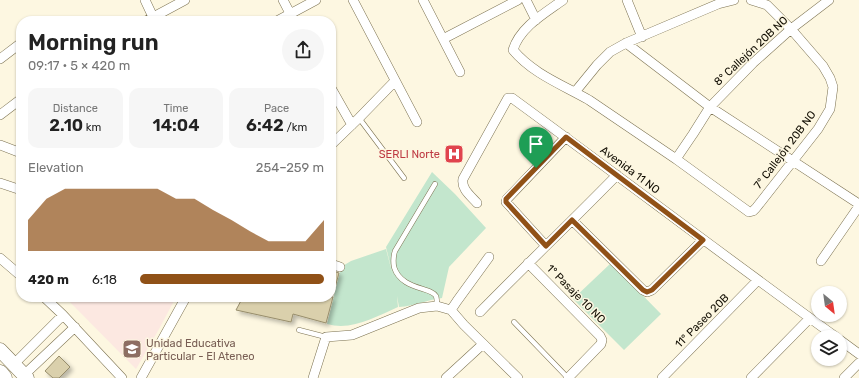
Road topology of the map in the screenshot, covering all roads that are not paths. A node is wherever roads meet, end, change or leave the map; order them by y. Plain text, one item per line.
1 (145, 0) edge
2 (185, 0) edge
3 (283, 0) edge
4 (316, 0) edge
5 (353, 0) edge
6 (422, 0) edge
7 (518, 0) edge
8 (526, 0) edge
9 (563, 0) edge
10 (627, 0) edge
11 (734, 0) edge
12 (752, 0) edge
13 (829, 0) edge
14 (149, 16) edge
15 (156, 16) edge
16 (291, 16) edge
17 (295, 16) edge
18 (536, 20) junction
19 (791, 29) junction
20 (642, 37) junction
21 (443, 39) junction
22 (626, 43) junction
23 (16, 47) edge
24 (0, 59) edge
25 (460, 72) dead end
26 (395, 81) junction
27 (575, 92) junction
28 (336, 97) edge
29 (16, 103) edge
30 (710, 107) junction
31 (0, 115) edge
32 (359, 118) junction
33 (417, 122) dead end
34 (352, 125) junction
35 (566, 137) junction
36 (336, 140) edge
37 (0, 145) edge
38 (16, 151) edge
39 (676, 159) junction
40 (793, 161) junction
41 (617, 174) junction
42 (404, 178) dead end
43 (0, 183) edge
44 (435, 184) dead end
45 (16, 188) edge
46 (477, 203) dead end
47 (859, 205) edge
48 (572, 220) junction
49 (703, 240) junction
50 (546, 246) junction
51 (489, 257) dead end
52 (0, 258) edge
53 (822, 260) dead end
54 (528, 263) junction
55 (16, 272) edge
56 (758, 280) junction
57 (50, 302) edge
58 (183, 302) edge
59 (437, 306) junction
60 (452, 310) junction
61 (480, 312) dead end
62 (64, 315) junction
63 (810, 318) junction
64 (514, 322) dead end
65 (75, 327) junction
66 (299, 330) dead end
67 (826, 330) edge
68 (326, 337) junction
69 (483, 344) junction
70 (847, 345) edge
71 (0, 350) edge
72 (859, 354) edge
73 (859, 363) edge
74 (14, 364) junction
75 (0, 373) edge
76 (26, 377) edge
77 (4, 378) edge
78 (122, 378) edge
79 (141, 378) edge
80 (313, 378) edge
81 (446, 378) edge
82 (518, 378) edge
83 (568, 378) edge
84 (662, 378) edge
85 (751, 378) edge
86 (844, 378) edge

1 - 14 street
2 - 15 street
3 - 16 street
4 - 17 street
5 - 26 street
6 - 21 street
7 - 21 street
8 - 18 street
9 - 18 street
10 - 20 street
11 - 20 street
12 - 19 street, 7° Callejón 20B NO
13 - 19 street, 8° Callejón 20B NO
18 - 27 street
19 - 30 street, 8° Callejón 20B NO
19 - 40 street, 7° Callejón 20B NO
20 - 22 street
21 - 25 street
22 - 27 street
22 - 30 street
23 - 24 street
26 - 32 street
26 - 33 street
27 - 39 street
28 - 34 street
29 - 31 street
30 - 39 street, 8° Callejón 20B NO
30 - 40 street
32 - 34 street
32 - 42 lane
34 - 36 street
35 - 41 street, Avenida 11 NO
35 - 46 street, Avenida 11 NO
35 - 50 street
37 - 38 street
39 - 40 street, 7° Callejón 20B NO
40 - 47 street
41 - 48 street
41 - 49 street, Avenida 11 NO
43 - 45 street
44 - 59 lane
47 - 53 street
48 - 49 street
48 - 50 street
49 - 56 street, Avenida 11 NO
50 - 54 street
51 - 60 street
52 - 55 street
54 - 61 street
54 - 83 street, 1° Pasaje 10 NO
56 - 63 street, Avenida 11 NO
56 - 84 street, 11° Paseo 20B
57 - 62 street
58 - 79 street
59 - 60 street
59 - 68 street
60 - 69 street
62 - 65 street
62 - 74 street
63 - 67 street, Avenida 11 NO
63 - 85 street
64 - 83 lane
65 - 76 street
65 - 78 street
66 - 68 lane
68 - 80 street
69 - 81 street
69 - 82 street
70 - 72 street
71 - 74 main road
73 - 86 street
74 - 76 main road
75 - 77 highway

